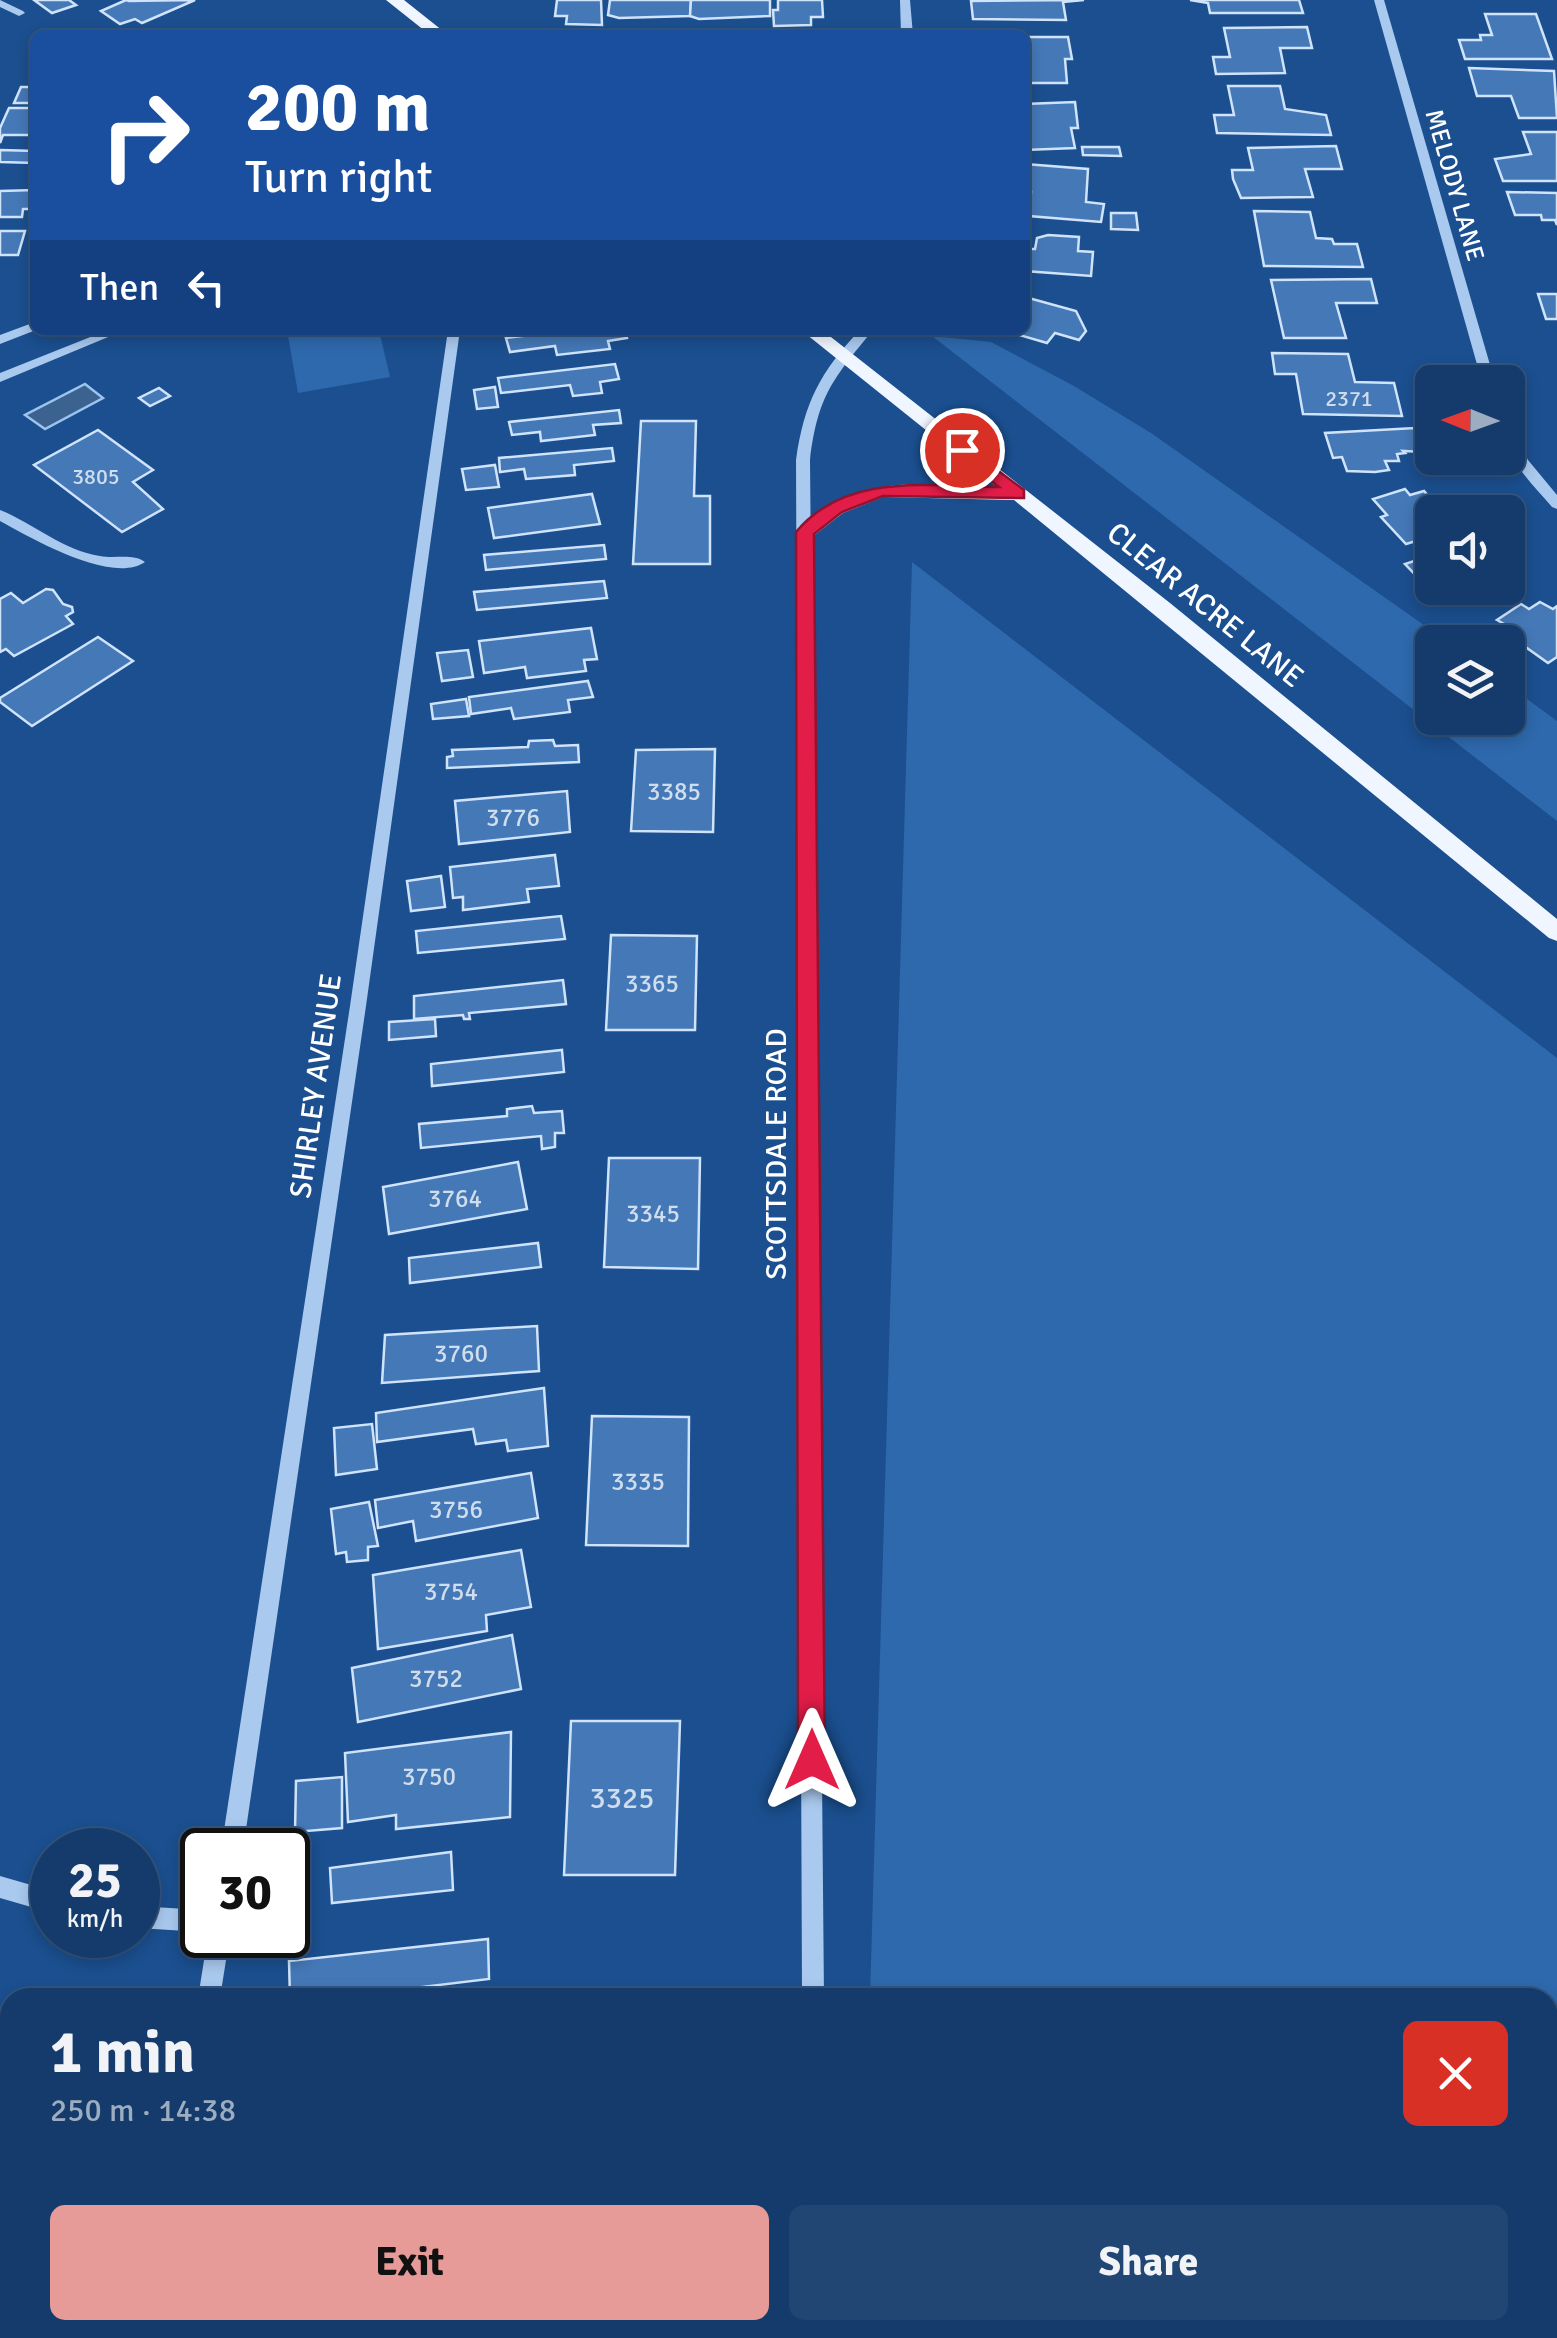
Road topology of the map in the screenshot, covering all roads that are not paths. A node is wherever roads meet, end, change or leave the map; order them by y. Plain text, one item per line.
1 (394, 0) edge
2 (905, 0) edge
3 (1378, 0) edge
4 (0, 3) edge
5 (19, 13) dead end
6 (433, 30) edge
7 (906, 30) edge
8 (30, 328) edge
9 (107, 335) edge
10 (453, 335) edge
11 (816, 335) edge
12 (862, 335) edge
13 (0, 340) edge
14 (841, 355) junction
15 (1484, 365) edge
16 (0, 378) edge
17 (1525, 466) edge
18 (1018, 494) junction
19 (1557, 504) edge
20 (0, 515) edge
21 (805, 532) junction
22 (138, 562) dead end
23 (1557, 932) edge
24 (235, 1828) edge
25 (0, 1887) edge
26 (30, 1896) edge
27 (215, 1958) edge
28 (211, 1988) edge
29 (813, 1988) edge

1 - 6 main road
2 - 7 street
3 - 15 street, MELODY LANE
4 - 5 street
8 - 13 street
9 - 16 street
10 - 24 street, SHIRLEY AVENUE
11 - 14 main road, CLEAR ACRE LANE
12 - 14 street, SCOTTSDALE ROAD
14 - 18 main road, CLEAR ACRE LANE
14 - 21 street, SCOTTSDALE ROAD
17 - 19 street
18 - 21 main road
18 - 23 main road, CLEAR ACRE LANE
20 - 22 street
21 - 29 street, SCOTTSDALE ROAD
25 - 26 street
27 - 28 street

